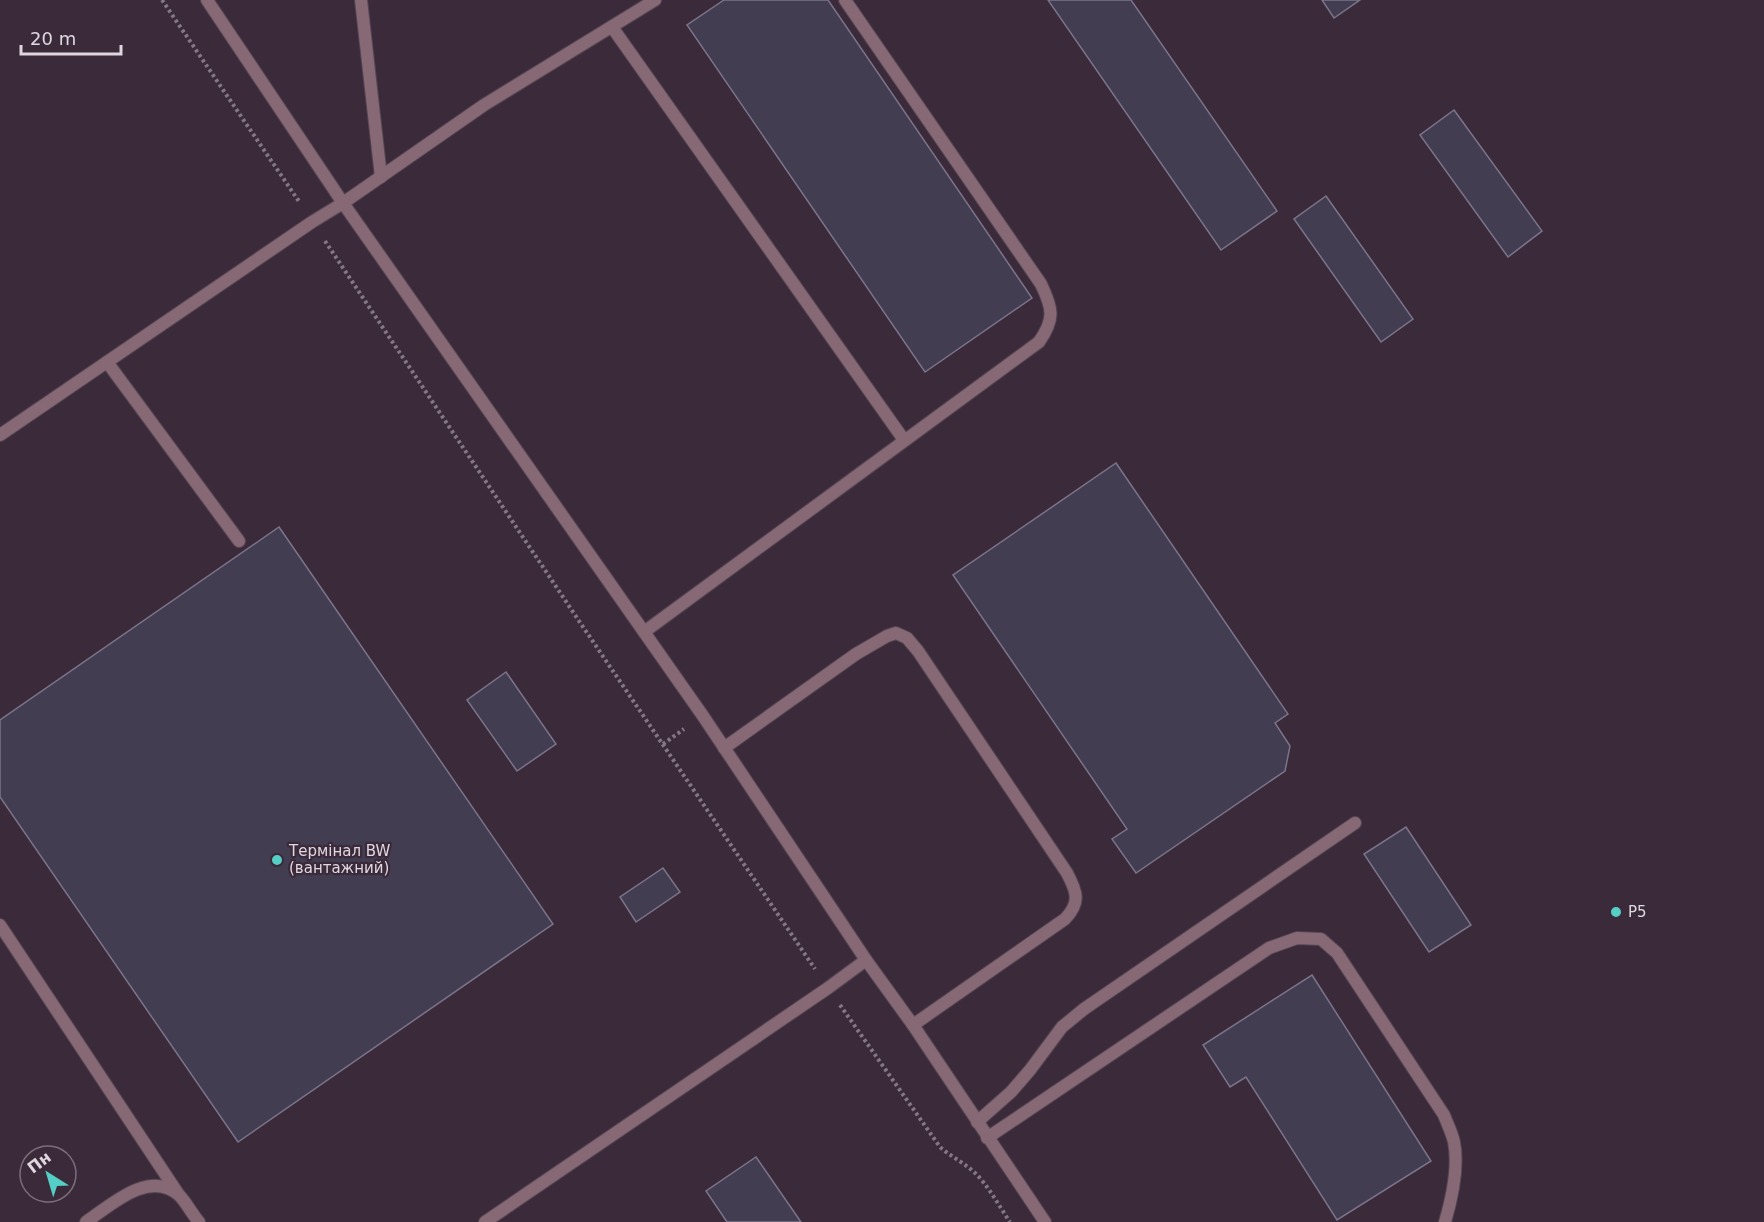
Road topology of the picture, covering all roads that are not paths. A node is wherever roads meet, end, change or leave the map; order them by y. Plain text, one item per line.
1 (207, 0) edge
2 (361, 0) edge
3 (655, 0) edge
4 (845, 0) edge
5 (612, 27) junction
6 (381, 177) junction
7 (343, 203) junction
8 (107, 362) junction
9 (0, 435) edge
10 (904, 440) junction
11 (239, 541) dead end
12 (644, 632) junction
13 (724, 748) junction
14 (1355, 823) dead end
15 (0, 925) edge
16 (866, 960) junction
17 (913, 1025) junction
18 (977, 1122) junction
19 (987, 1138) junction
20 (179, 1195) junction
21 (86, 1222) edge
22 (198, 1222) edge
23 (485, 1222) edge
24 (1045, 1222) edge
25 (1445, 1222) edge

1 - 7 lane
2 - 6 lane
3 - 5 lane
4 - 10 lane
5 - 6 lane
5 - 10 lane
6 - 7 lane
7 - 8 lane
7 - 12 lane
8 - 9 lane
8 - 11 lane
10 - 12 lane
12 - 13 lane
13 - 16 lane
13 - 17 lane
14 - 18 lane
15 - 20 lane
16 - 17 lane
16 - 23 lane
17 - 18 lane
18 - 19 lane
19 - 24 lane
19 - 25 lane
20 - 21 lane
20 - 22 lane

